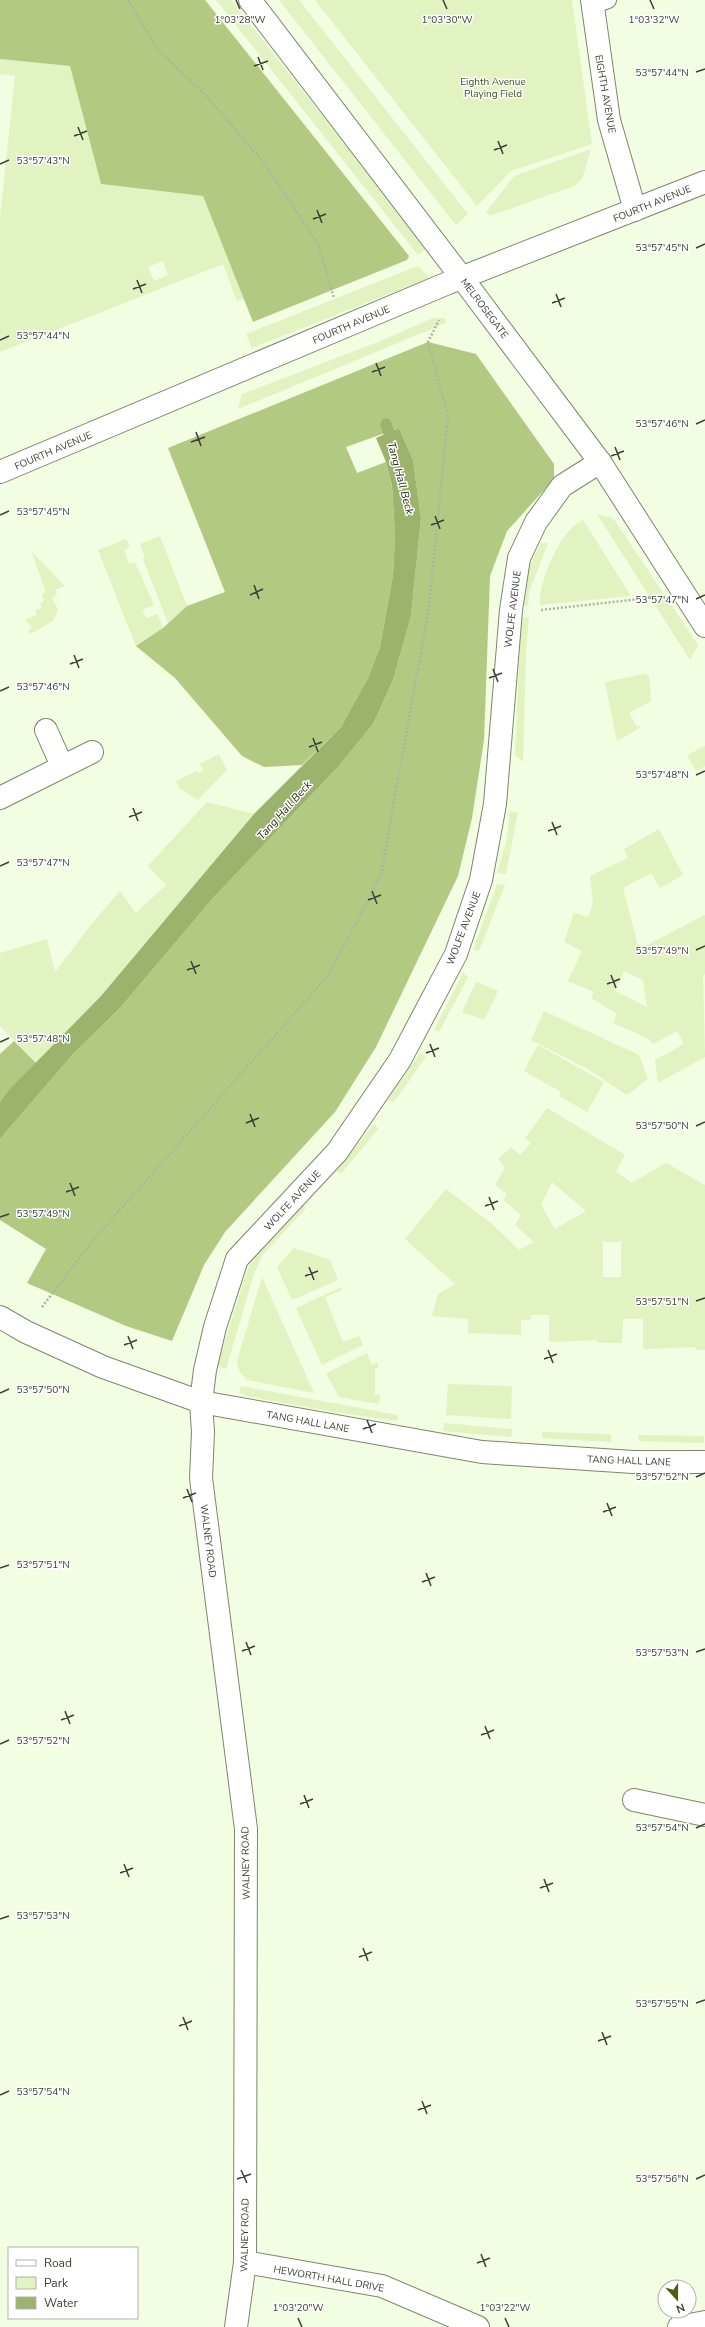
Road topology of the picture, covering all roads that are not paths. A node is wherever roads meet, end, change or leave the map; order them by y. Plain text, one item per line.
1 (250, 0) edge
2 (597, 2) edge
3 (705, 182) edge
4 (635, 210) junction
5 (462, 278) junction
6 (600, 462) junction
7 (0, 472) edge
8 (705, 626) edge
9 (46, 730) dead end
10 (92, 752) dead end
11 (62, 766) junction
12 (0, 798) edge
13 (0, 1317) edge
14 (201, 1402) junction
15 (705, 1462) edge
16 (634, 1800) dead end
17 (705, 1815) edge
18 (245, 2262) junction
19 (705, 2322) edge
20 (236, 2327) edge
21 (478, 2327) edge
22 (678, 2327) edge

1 - 5 street, MELROSEGATE
2 - 4 street, EIGHTH AVENUE
3 - 4 street, FOURTH AVENUE
4 - 5 street, FOURTH AVENUE
5 - 6 street, MELROSEGATE
5 - 7 street, FOURTH AVENUE
6 - 8 street, MELROSEGATE
6 - 14 street, WOLFE AVENUE
9 - 11 street
10 - 11 street
11 - 12 street
13 - 14 street, TANG HALL LANE
14 - 15 street, TANG HALL LANE
14 - 18 street, WALNEY ROAD
16 - 17 street
18 - 20 street, WALNEY ROAD
18 - 21 street, HEWORTH HALL DRIVE
19 - 22 street

